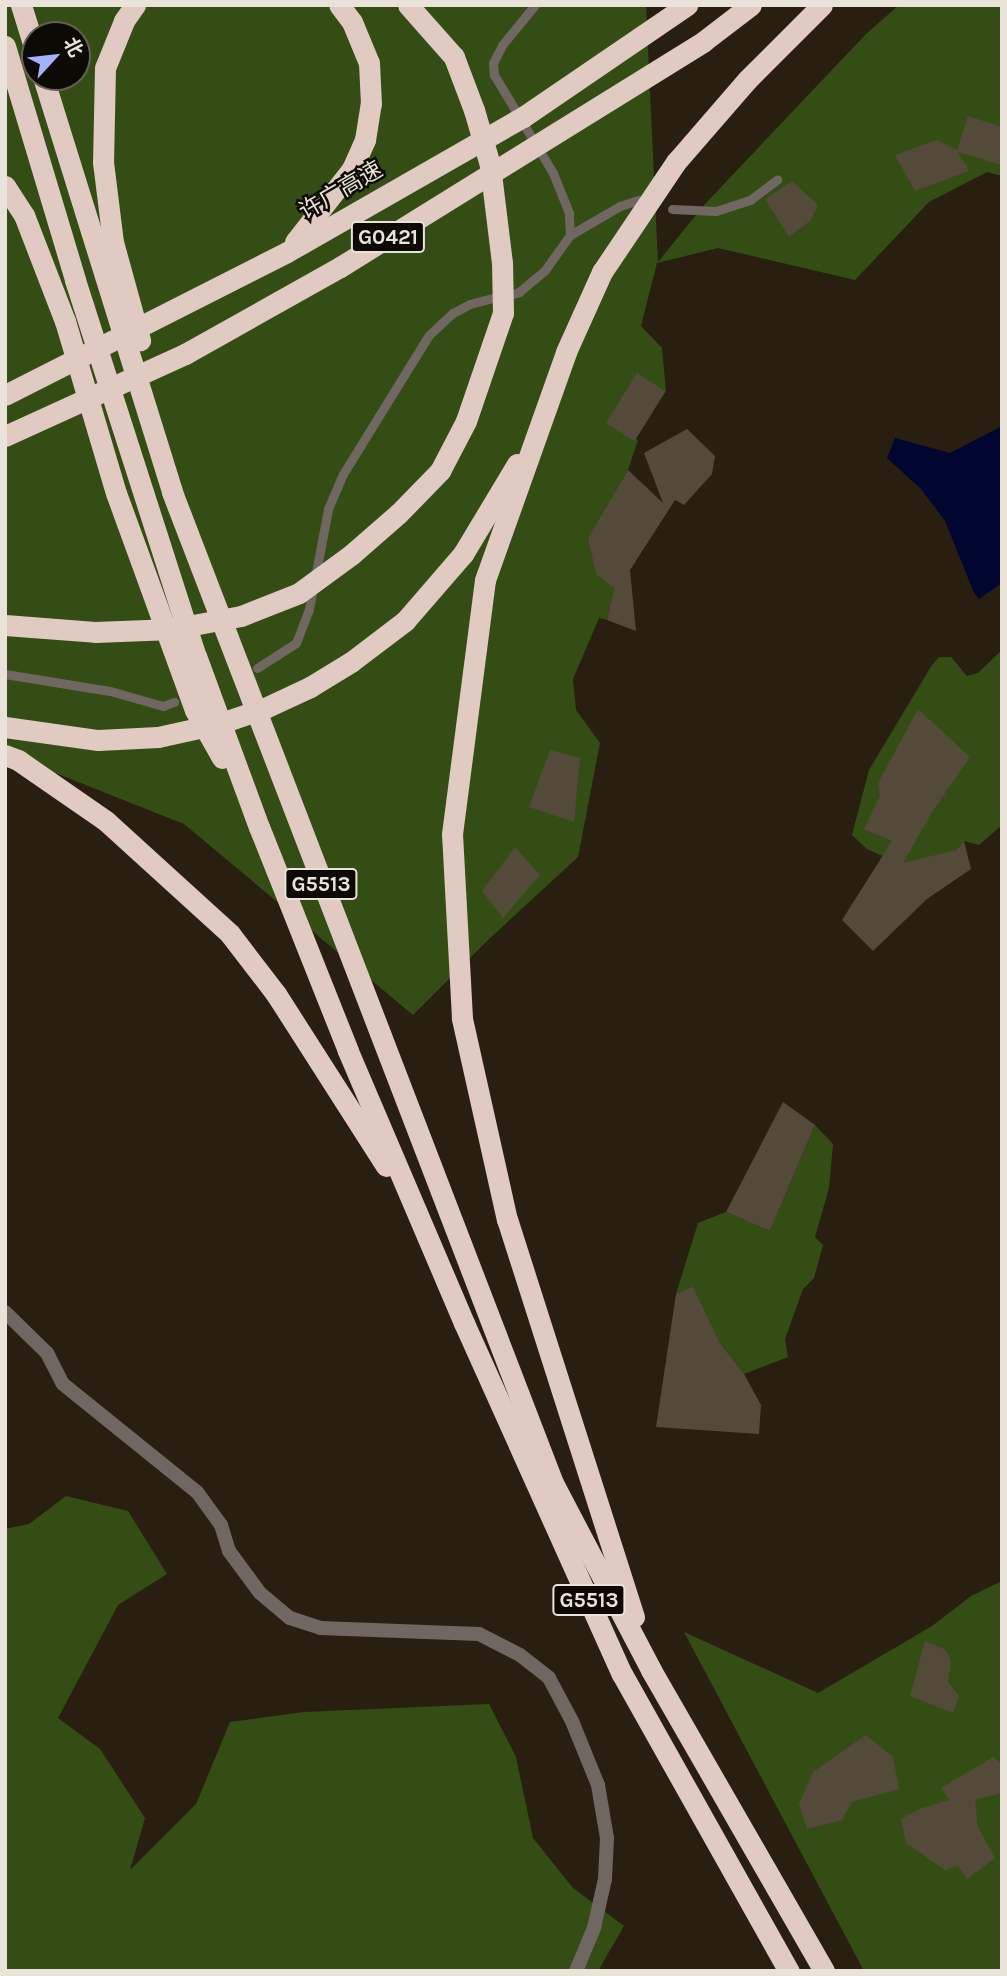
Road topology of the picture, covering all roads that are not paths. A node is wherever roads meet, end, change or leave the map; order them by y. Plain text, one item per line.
1 (135, 5) edge
2 (339, 5) edge
3 (408, 5) edge
4 (535, 5) edge
5 (687, 5) edge
6 (751, 5) edge
7 (822, 5) edge
8 (5, 46) edge
9 (47, 91) edge
10 (777, 180) dead end
11 (5, 186) edge
12 (638, 200) dead end
13 (672, 209) dead end
14 (570, 235) junction
15 (287, 252) junction
16 (513, 294) dead end
17 (493, 298) dead end
18 (9, 392) edge
19 (542, 423) junction
20 (5, 436) edge
21 (172, 492) junction
22 (5, 625) edge
23 (257, 668) dead end
24 (5, 674) edge
25 (174, 702) dead end
26 (5, 727) edge
27 (5, 755) edge
28 (253, 812) junction
29 (418, 1214) junction
30 (5, 1312) edge
31 (651, 1670) junction
32 (576, 1971) edge
33 (789, 1971) edge
34 (824, 1971) edge

1 - 21 highway
2 - 15 highway
3 - 22 highway
4 - 14 lane
5 - 15 highway, 许广高速 / G0421
6 - 20 highway, G0421
7 - 19 highway
8 - 28 highway, G5513
9 - 21 highway, G5513
10 - 13 lane
11 - 28 highway
12 - 14 lane
14 - 16 lane
15 - 18 highway, 许广高速 / G0421
17 - 23 lane
19 - 26 highway
19 - 31 highway
21 - 31 highway, G5513
24 - 25 lane
27 - 29 highway
28 - 29 highway, G5513
29 - 33 highway, G5513
30 - 32 street
31 - 34 highway, G5513

